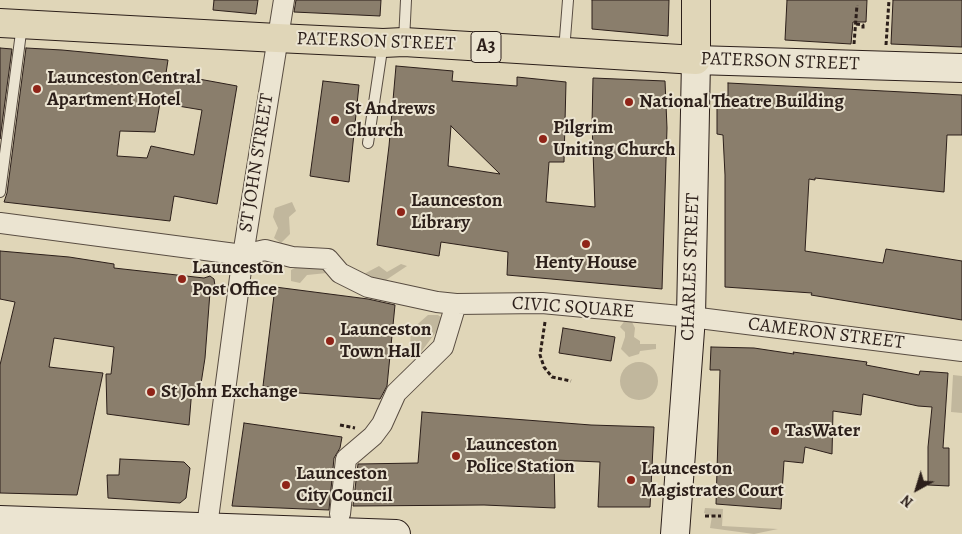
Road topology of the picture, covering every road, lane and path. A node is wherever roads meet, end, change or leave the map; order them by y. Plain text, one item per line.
1 (284, 0) edge
2 (406, 0) edge
3 (568, 0) edge
4 (696, 0) edge
5 (889, 0) edge
6 (857, 4) dead end
7 (11, 24) edge
8 (856, 24) junction
9 (863, 30) dead end
10 (277, 38) junction
11 (393, 42) junction
12 (854, 47) dead end
13 (886, 48) dead end
14 (564, 52) junction
15 (696, 60) junction
16 (962, 68) edge
17 (368, 143) dead end
18 (0, 192) edge
19 (0, 223) edge
20 (243, 255) junction
21 (456, 304) junction
22 (548, 304) junction
23 (690, 317) junction
24 (962, 351) edge
25 (571, 381) dead end
26 (704, 516) dead end
27 (721, 516) dead end
28 (0, 520) edge
29 (326, 526) edge
30 (207, 531) edge
31 (396, 534) edge
32 (675, 534) edge

1 - 10 street, ST JOHN STREET
2 - 11 lane
3 - 14 lane
4 - 15 highway, CHARLES STREET
5 - 13 path
6 - 8 path
7 - 10 highway, PATERSON STREET / A3
7 - 18 lane
8 - 9 path
8 - 12 path
10 - 11 highway, PATERSON STREET / A3
10 - 20 street, ST JOHN STREET
11 - 14 highway, PATERSON STREET / A3
11 - 17 lane
14 - 15 highway, PATERSON STREET / A3
15 - 16 street, PATERSON STREET
15 - 23 street, CHARLES STREET
19 - 20 street
20 - 21 street, CIVIC SQUARE
20 - 30 street, ST JOHN STREET
21 - 22 street, CIVIC SQUARE
21 - 29 street
22 - 23 street, CIVIC SQUARE
22 - 25 path
23 - 24 street, CAMERON STREET
23 - 32 street, CHARLES STREET
26 - 27 path
28 - 30 street
29 - 30 street
29 - 31 street

